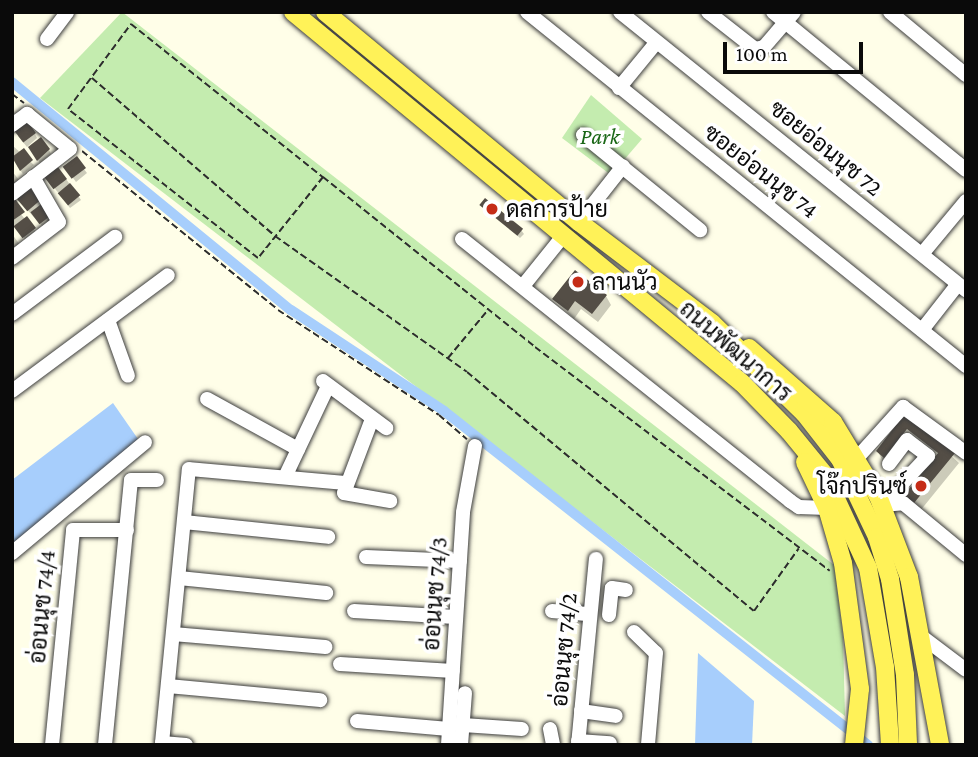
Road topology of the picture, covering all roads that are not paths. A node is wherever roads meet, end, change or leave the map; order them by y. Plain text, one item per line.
1 (67, 12) edge
2 (293, 12) edge
3 (325, 12) edge
4 (527, 12) edge
5 (620, 12) edge
6 (708, 12) edge
7 (773, 12) edge
8 (890, 12) edge
9 (790, 17) edge
10 (47, 39) dead end
11 (656, 43) junction
12 (966, 75) edge
13 (619, 88) junction
14 (12, 125) edge
15 (583, 135) dead end
16 (622, 166) junction
17 (966, 170) edge
18 (33, 177) junction
19 (12, 194) edge
20 (966, 201) edge
21 (579, 222) junction
22 (700, 230) dead end
23 (563, 236) junction
24 (115, 237) dead end
25 (462, 239) dead end
26 (922, 254) junction
27 (12, 258) edge
28 (168, 275) dead end
29 (523, 286) junction
30 (962, 287) edge
31 (12, 314) edge
32 (108, 320) junction
33 (712, 323) junction
34 (922, 330) junction
35 (966, 366) edge
36 (128, 376) dead end
37 (12, 391) edge
38 (207, 399) dead end
39 (372, 419) junction
40 (386, 428) dead end
41 (789, 431) junction
42 (145, 442) dead end
43 (475, 446) road end
44 (298, 449) junction
45 (966, 453) edge
46 (857, 458) junction
47 (889, 464) dead end
48 (285, 477) junction
49 (157, 480) dead end
50 (346, 483) junction
51 (390, 500) dead end
52 (882, 505) junction
53 (827, 508) junction
54 (184, 522) junction
55 (127, 530) junction
56 (328, 537) dead end
57 (12, 553) edge
58 (966, 555) edge
59 (366, 556) dead end
60 (596, 559) dead end
61 (460, 561) junction
62 (179, 578) junction
63 (626, 590) dead end
64 (326, 593) dead end
65 (354, 611) dead end
66 (552, 611) dead end
67 (590, 613) junction
68 (456, 617) junction
69 (634, 632) dead end
70 (173, 634) junction
71 (920, 636) junction
72 (325, 647) dead end
73 (340, 664) dead end
74 (966, 670) edge
75 (453, 671) junction
76 (168, 686) junction
77 (465, 693) dead end
78 (860, 697) junction
79 (320, 701) dead end
80 (581, 711) junction
81 (616, 716) dead end
82 (357, 721) dead end
83 (456, 727) junction
84 (522, 729) dead end
85 (550, 729) dead end
86 (885, 740) edge
87 (578, 743) edge
88 (610, 743) dead end
89 (162, 744) edge
90 (52, 745) edge
91 (105, 745) edge
92 (187, 745) edge
93 (448, 745) edge
94 (461, 745) edge
95 (553, 745) edge
96 (648, 745) edge
97 (854, 745) edge
98 (863, 745) edge
99 (908, 745) edge
100 (941, 745) edge

1 - 10 street
2 - 23 main road, ถนนพัฒนาการ
3 - 21 main road, ถนนพัฒนาการ
4 - 13 street, ซอยอ่อนนุช 74
5 - 11 street, ซอยอ่อนนุช 72
6 - 9 street
7 - 9 street
8 - 12 street
9 - 17 street
11 - 13 street
11 - 26 street, ซอยอ่อนนุช 72
13 - 34 street, ซอยอ่อนนุช 74
14 - 18 street
15 - 16 street
16 - 21 street
16 - 22 street
18 - 19 street
18 - 27 street
20 - 26 street
21 - 33 main road, ถนนพัฒนาการ
23 - 29 street
23 - 41 main road, ถนนพัฒนาการ
24 - 31 street
25 - 29 street
26 - 30 street, ซอยอ่อนนุช 72
28 - 32 street
29 - 53 street
30 - 34 street
32 - 36 street
32 - 37 street
33 - 46 main road
33 - 99 main road, ถนนพัฒนาการ
34 - 35 street, ซอยอ่อนนุช 74
38 - 44 street
39 - 40 street
39 - 44 street
39 - 50 street
41 - 53 main road
41 - 86 main road, ถนนพัฒนาการ
42 - 57 street
43 - 61 street, อ่อนนุช 74/3
44 - 48 street
45 - 46 street
46 - 52 main road
47 - 52 street
48 - 50 street
48 - 54 street
49 - 55 street
50 - 51 street
52 - 58 street
52 - 71 main road
53 - 78 main road
54 - 56 street
54 - 62 street
55 - 90 street, อ่อนนุช 74/4
55 - 91 street
59 - 61 street
60 - 67 street, อ่อนนุช 74/2
61 - 68 street, อ่อนนุช 74/3
62 - 64 street
62 - 70 street
63 - 67 street
65 - 68 street
66 - 67 street
67 - 80 street, อ่อนนุช 74/2
68 - 75 street, อ่อนนุช 74/3
69 - 96 street
70 - 72 street
70 - 76 street
71 - 74 street
71 - 100 main road
73 - 75 street
75 - 83 street, อ่อนนุช 74/3
76 - 79 street
76 - 89 street
77 - 83 street
78 - 97 main road
78 - 98 main road
80 - 81 street
80 - 87 street, อ่อนนุช 74/2
82 - 83 street
83 - 84 street
83 - 93 street, อ่อนนุช 74/3
83 - 94 street
85 - 95 street
87 - 88 street
89 - 92 street

